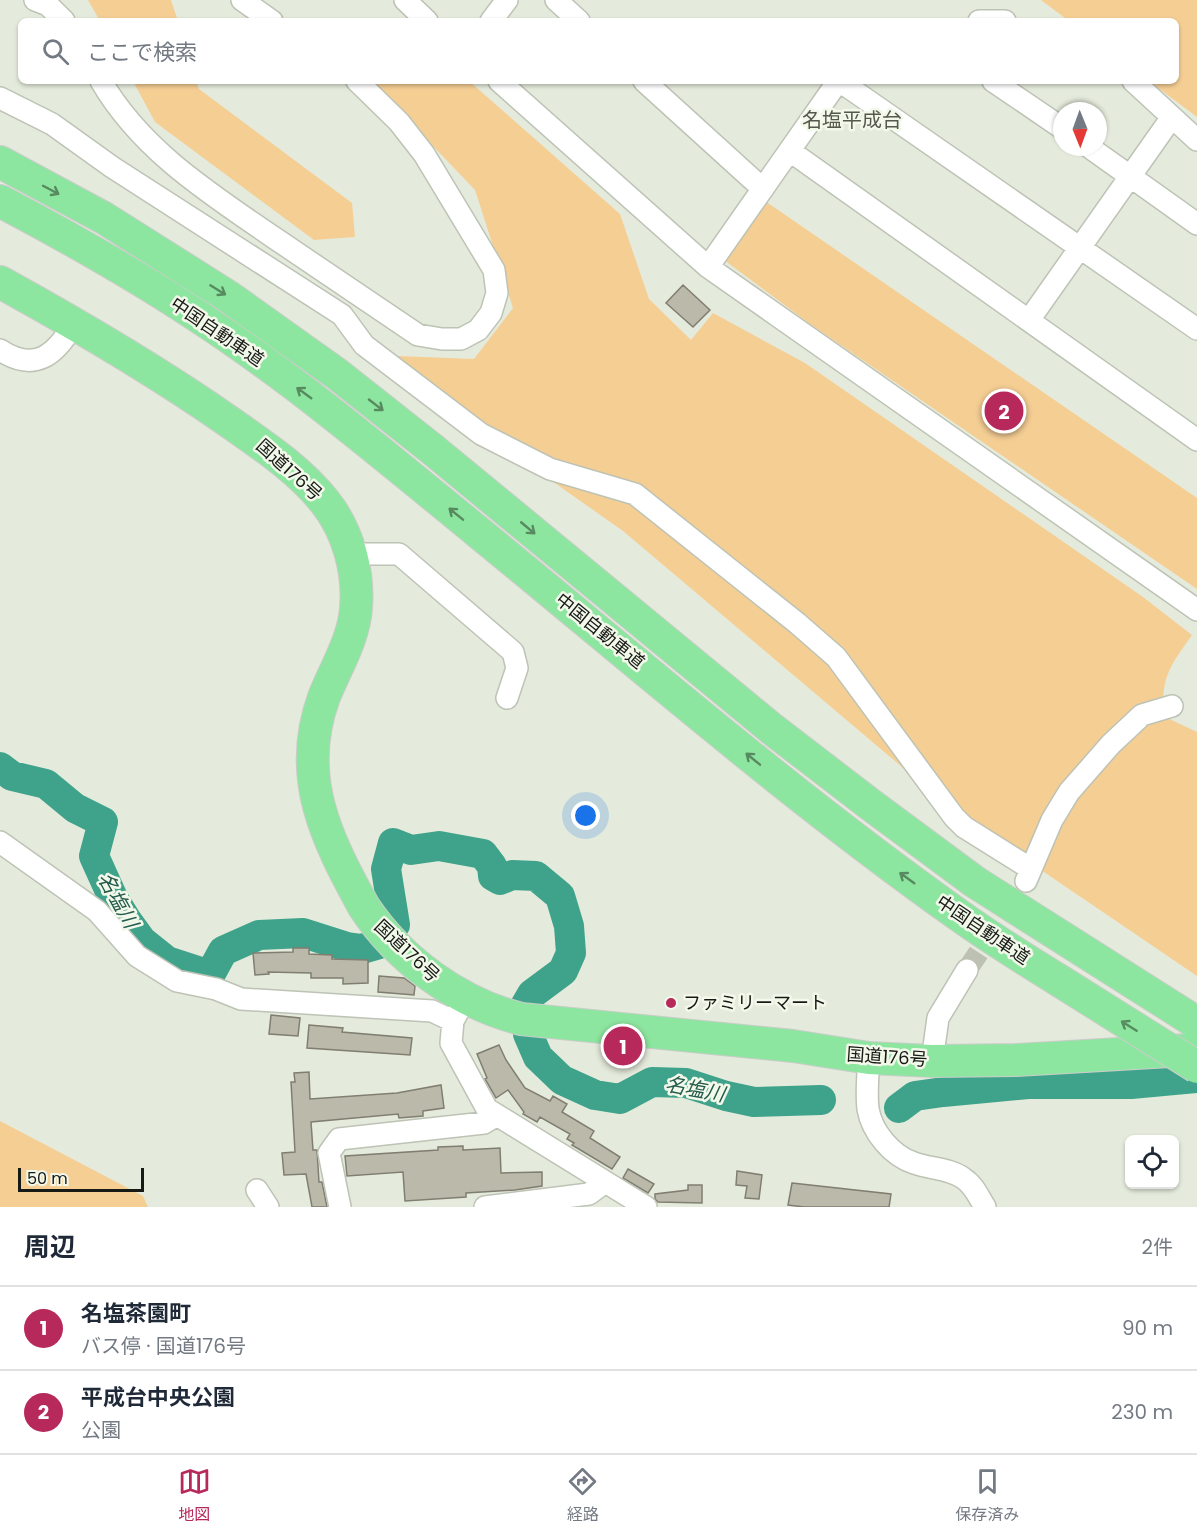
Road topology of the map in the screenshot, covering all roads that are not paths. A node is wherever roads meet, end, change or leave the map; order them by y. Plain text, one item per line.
1 (35, 0) edge
2 (242, 0) edge
3 (405, 0) edge
4 (507, 0) edge
5 (556, 0) edge
6 (61, 18) edge
7 (268, 18) edge
8 (424, 18) edge
9 (493, 18) edge
10 (576, 18) edge
11 (103, 84) edge
12 (360, 84) edge
13 (502, 84) edge
14 (647, 84) edge
15 (839, 84) edge
16 (845, 84) edge
17 (997, 84) edge
18 (1136, 84) edge
19 (0, 98) edge
20 (1172, 117) junction
21 (1053, 122) edge
22 (1197, 140) edge
23 (790, 151) junction
24 (1102, 156) edge
25 (0, 162) edge
26 (1130, 176) junction
27 (763, 189) junction
28 (0, 201) edge
29 (1197, 224) edge
30 (1079, 249) junction
31 (708, 267) junction
32 (0, 282) edge
33 (1029, 320) junction
34 (74, 323) junction
35 (1197, 329) edge
36 (0, 350) edge
37 (1197, 440) edge
38 (351, 554) junction
39 (1197, 610) edge
40 (507, 698) dead end
41 (1172, 706) dead end
42 (0, 842) edge
43 (967, 970) tunnel mouth
44 (459, 1009) junction
45 (1197, 1023) edge
46 (1197, 1050) edge
47 (869, 1058) junction
48 (932, 1061) junction
49 (1197, 1067) edge
50 (497, 1115) junction
51 (605, 1182) junction
52 (340, 1207) edge
53 (484, 1207) edge
54 (646, 1207) edge
55 (985, 1207) edge

1 - 6 street
2 - 7 street
3 - 8 street
4 - 9 street
5 - 10 street
11 - 12 street
13 - 31 street
14 - 27 street
15 - 23 street
16 - 30 street
17 - 21 street
18 - 20 street
19 - 41 street
20 - 22 street
20 - 26 street
23 - 27 street
23 - 33 street
24 - 26 street
25 -> 45 highway, 中国自動車道
26 - 29 street
26 - 30 street
27 - 31 street
49 -> 28 highway, 中国自動車道, bridge
30 - 33 street
30 - 35 street
31 - 39 street
32 - 34 highway, 国道176号
33 - 37 street
34 - 36 street
34 - 38 highway, 国道176号
38 - 40 street
38 - 44 highway, 国道176号
42 - 44 street
43 - 48 street
44 - 47 highway, 国道176号
44 - 50 street
46 - 48 highway, 国道176号
47 - 48 highway, 国道176号
47 - 55 street
50 - 51 street
50 - 52 street
51 - 53 street
51 - 54 street

